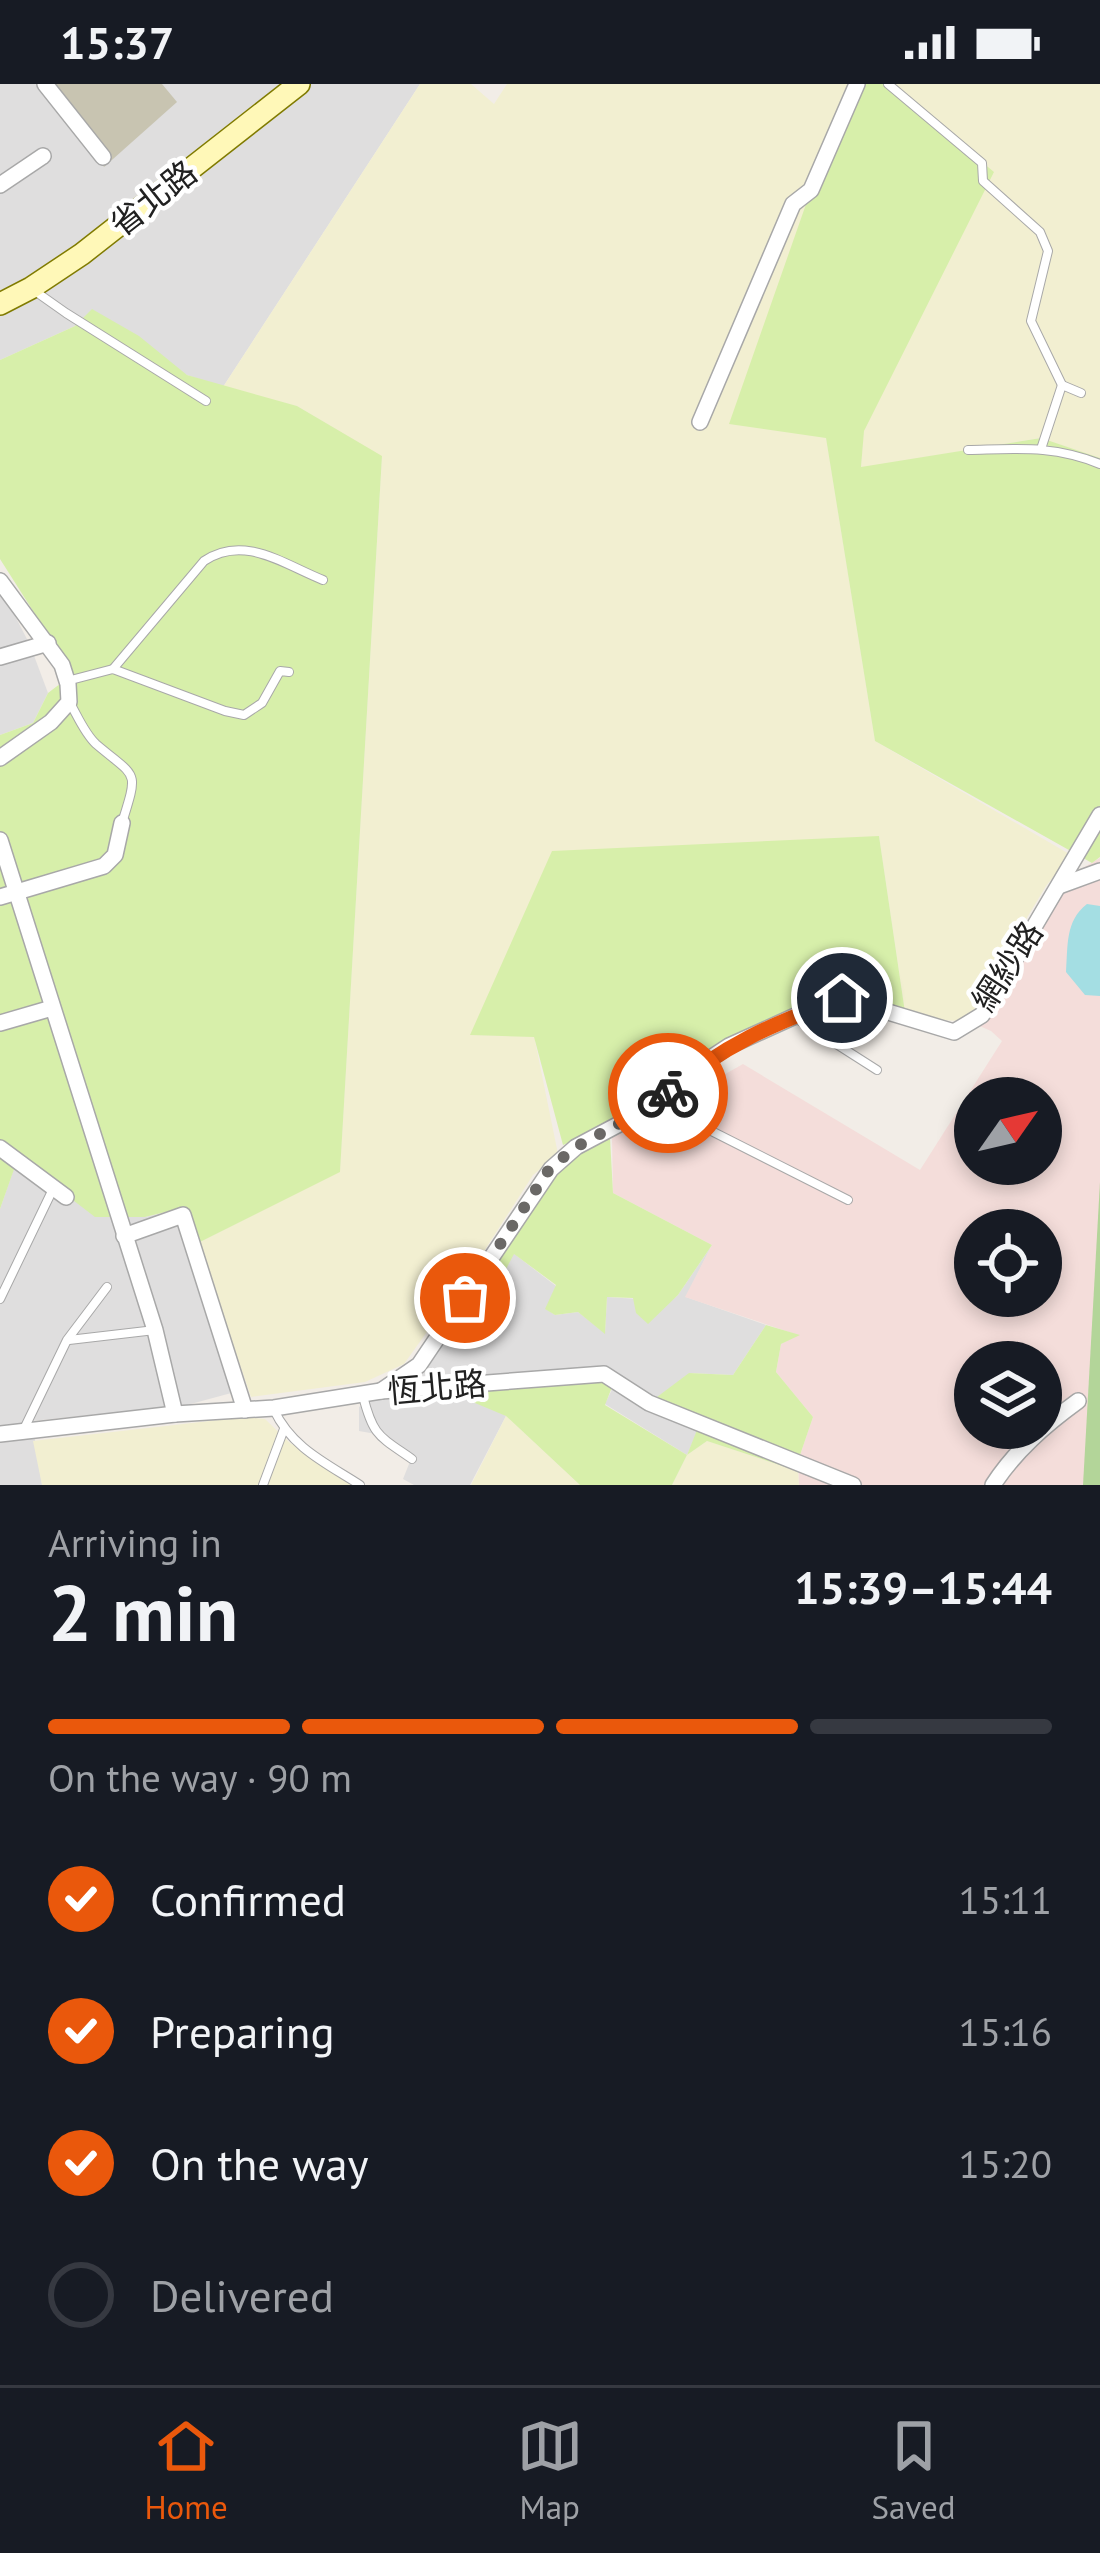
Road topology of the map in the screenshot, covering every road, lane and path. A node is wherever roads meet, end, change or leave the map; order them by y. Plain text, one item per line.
1 (45, 84) edge
2 (299, 84) edge
3 (857, 84) edge
4 (888, 84) edge
5 (43, 156) dead end
6 (103, 157) dead end
7 (0, 185) edge
8 (31, 288) junction
9 (0, 304) edge
10 (1062, 385) junction
11 (1081, 393) dead end
12 (206, 401) dead end
13 (700, 422) dead end
14 (1042, 448) junction
15 (968, 450) dead end
16 (1100, 464) edge
17 (323, 580) dead end
18 (0, 581) edge
19 (48, 643) junction
20 (0, 657) edge
21 (113, 669) junction
22 (289, 672) dead end
23 (68, 681) junction
24 (69, 702) junction
25 (0, 758) edge
26 (1100, 815) edge
27 (122, 823) joint
28 (0, 840) edge
29 (1100, 871) edge
30 (1059, 886) junction
31 (8, 894) edge
32 (52, 1007) junction
33 (793, 1017) junction
34 (0, 1023) edge
35 (877, 1070) dead end
36 (657, 1103) junction
37 (0, 1148) edge
38 (60, 1192) joint
39 (848, 1200) dead end
40 (124, 1236) junction
41 (106, 1287) dead end
42 (0, 1299) edge
43 (155, 1330) junction
44 (67, 1340) junction
45 (381, 1391) junction
46 (362, 1394) junction
47 (1078, 1402) dead end
48 (274, 1408) junction
49 (244, 1410) junction
50 (175, 1414) junction
51 (284, 1429) junction
52 (23, 1432) junction
53 (0, 1434) edge
54 (412, 1459) dead end
55 (263, 1485) edge
56 (360, 1485) edge
57 (853, 1485) edge
58 (993, 1485) edge

1 - 6 street
2 - 8 main road, 省北路
3 - 13 street
4 - 10 lane
5 - 7 street
8 - 9 main road, 省北路
8 - 12 lane
10 - 11 lane
10 - 14 lane
14 - 15 lane
14 - 16 lane
17 - 21 lane
18 - 19 street
19 - 20 street
19 - 23 street
21 - 22 lane
21 - 23 lane
23 - 24 street
24 - 25 street
24 - 27 lane
26 - 30 street, 網紗路
27 - 31 street
28 - 31 street
29 - 30 street
30 - 33 street, 網紗路
31 - 32 street
32 - 34 street
32 - 40 street
33 - 35 lane
33 - 36 street, 網紗路
36 - 39 lane
36 - 45 street, 網紗路
37 - 38 street
38 - 42 lane
40 - 43 street
40 - 49 street
41 - 44 lane
43 - 44 lane
43 - 50 street
44 - 52 lane
45 - 46 street, 恆北路
45 - 57 street, 恆北路
46 - 48 street, 恆北路
46 - 54 lane
47 - 58 street
48 - 49 street, 恆北路
48 - 51 lane
49 - 50 street, 恆北路
50 - 52 street, 恆北路
51 - 55 lane
51 - 56 lane
52 - 53 street, 恆北路

